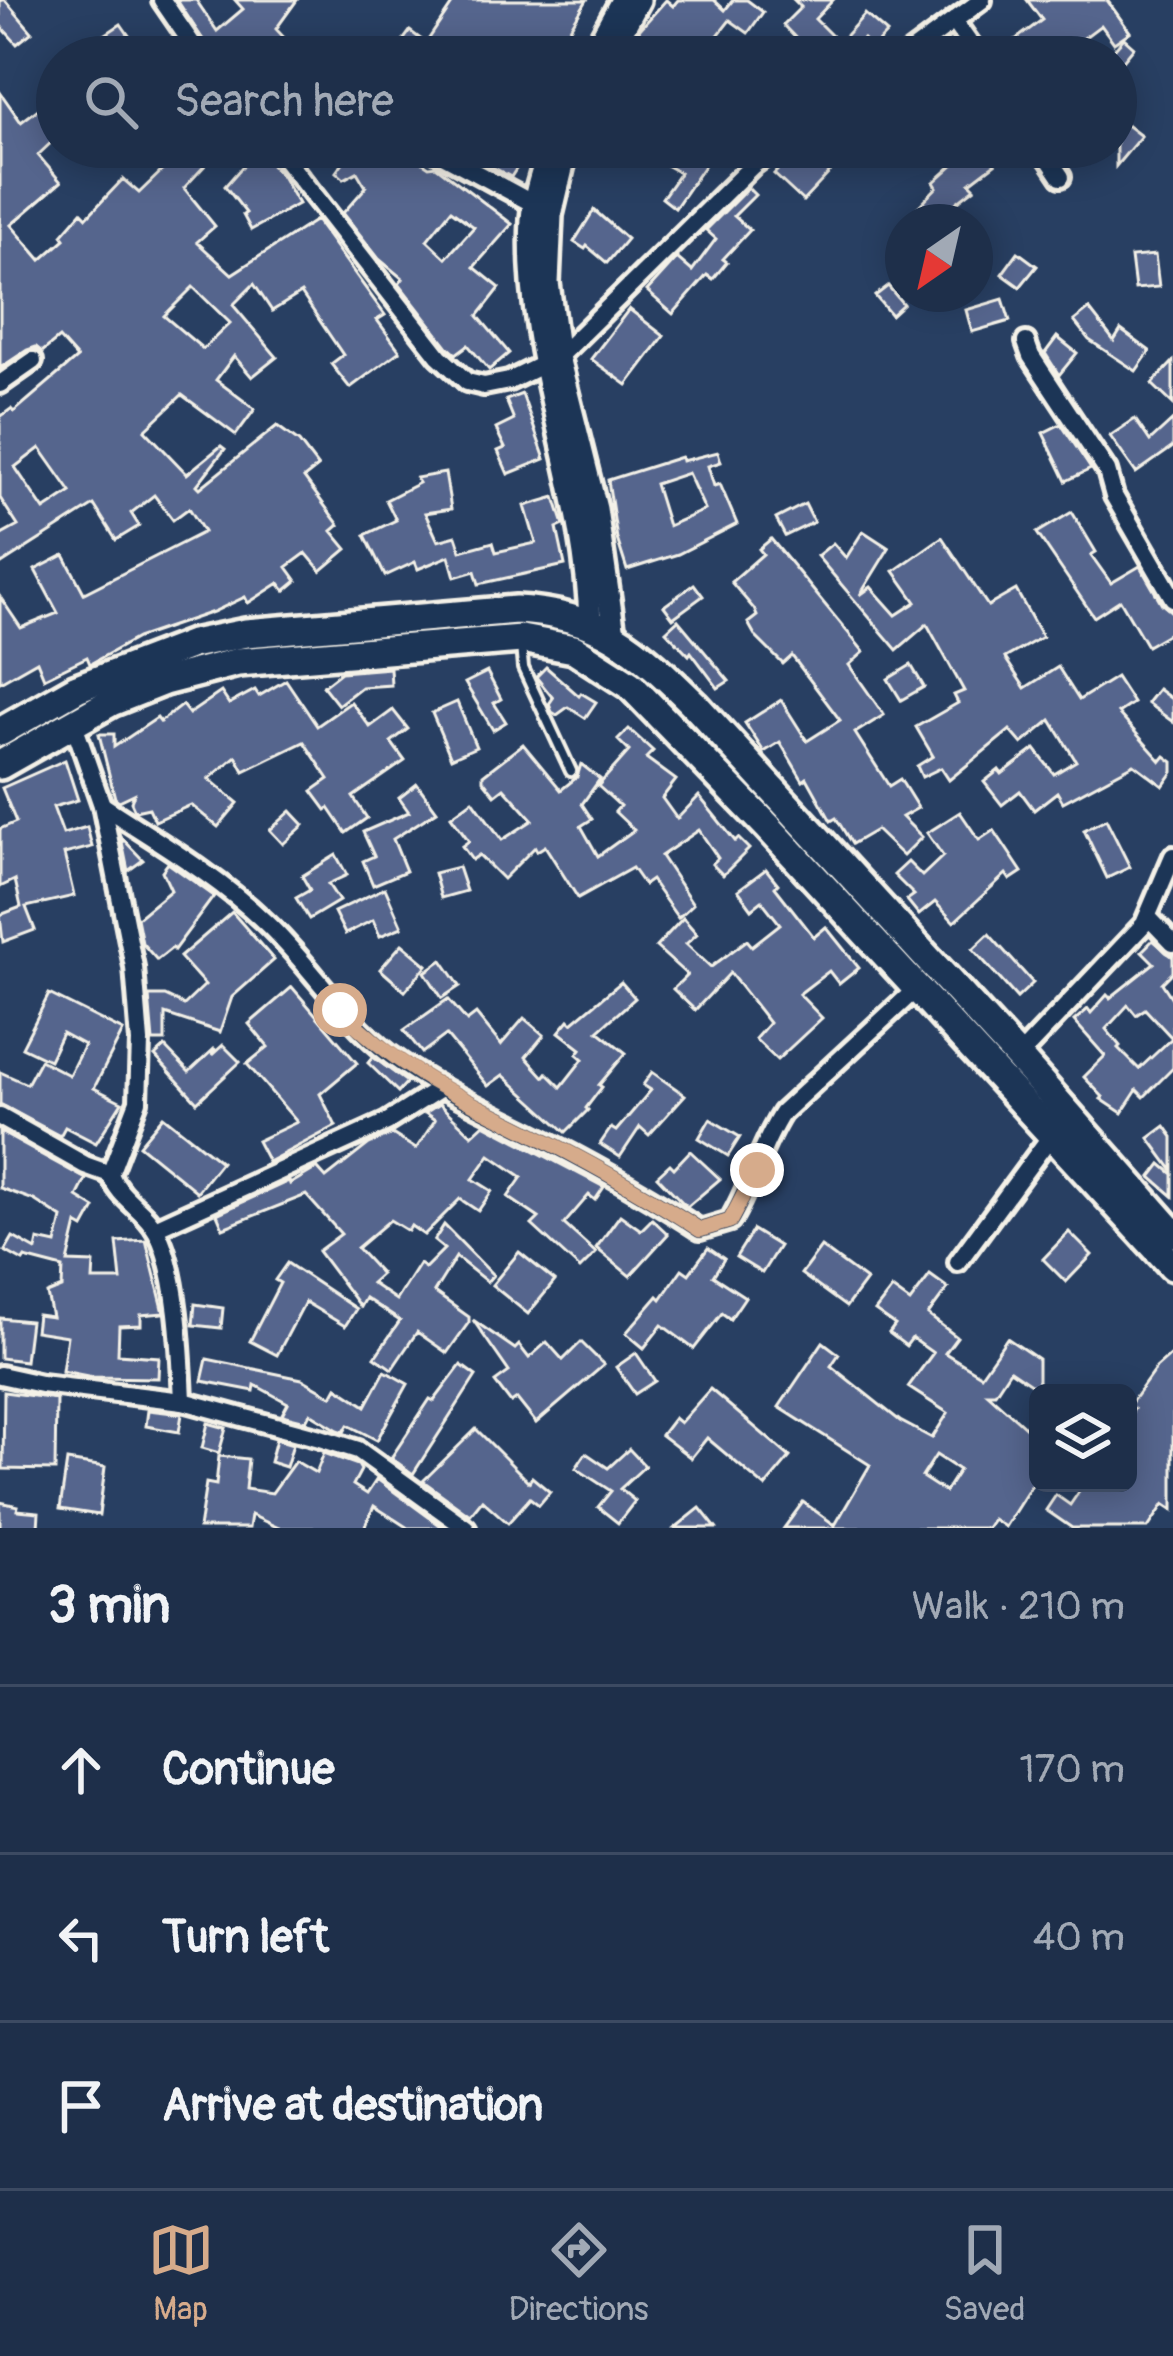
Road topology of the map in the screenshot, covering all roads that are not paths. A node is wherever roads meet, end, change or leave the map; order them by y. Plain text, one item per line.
1 (162, 0) edge
2 (622, 0) edge
3 (639, 0) edge
4 (982, 0) edge
5 (954, 21) junction
6 (186, 36) edge
7 (602, 36) edge
8 (619, 36) edge
9 (934, 36) edge
10 (964, 36) edge
11 (293, 168) edge
12 (467, 168) edge
13 (548, 168) edge
14 (559, 168) edge
15 (750, 168) edge
16 (1055, 168) edge
17 (1061, 177) dead end
18 (543, 209) junction
19 (1026, 342) dead end
20 (33, 361) dead end
21 (551, 361) junction
22 (0, 384) edge
23 (1173, 598) edge
24 (602, 628) junction
25 (521, 639) junction
26 (73, 722) junction
27 (0, 732) edge
28 (0, 765) edge
29 (571, 771) dead end
30 (101, 805) junction
31 (779, 818) junction
32 (1173, 856) edge
33 (1148, 916) junction
34 (1173, 943) edge
35 (916, 989) junction
36 (1018, 1057) junction
37 (439, 1089) junction
38 (0, 1117) edge
39 (1053, 1133) junction
40 (110, 1174) junction
41 (155, 1228) junction
42 (1173, 1233) edge
43 (958, 1262) dead end
44 (1173, 1266) edge
45 (0, 1375) edge
46 (182, 1401) junction
47 (466, 1528) edge

1 - 6 street
2 - 7 street
3 - 8 street
4 - 5 street
5 - 9 street
5 - 10 street
11 - 21 street
12 - 18 street
13 - 18 street
14 - 18 street
15 - 21 street
16 - 17 street
18 - 21 street
19 - 23 street
20 - 22 street
21 - 24 street
24 - 27 highway
24 - 31 highway
25 - 26 highway
25 - 29 lane
25 - 31 highway
26 - 28 highway
26 - 30 street
30 - 37 street
30 - 40 street
31 - 35 highway
31 - 36 highway
32 - 33 street
33 - 34 street
33 - 36 street
35 - 37 street
35 - 39 highway
36 - 42 highway
37 - 41 street
38 - 40 street
39 - 43 street
39 - 44 highway
40 - 41 street
41 - 46 street
45 - 46 street
46 - 47 street

